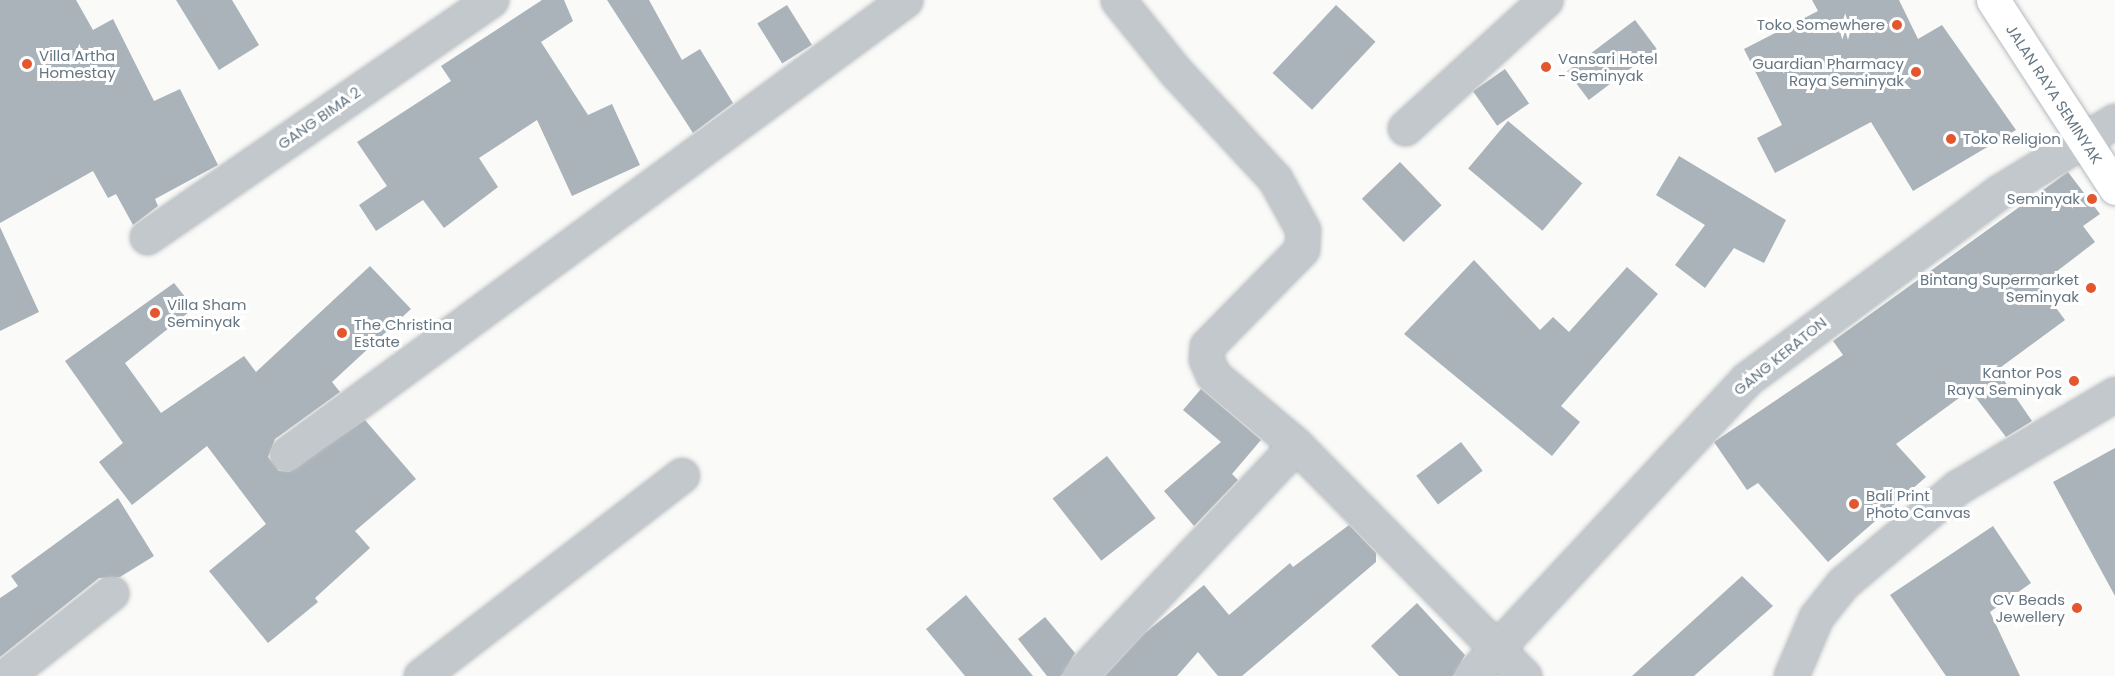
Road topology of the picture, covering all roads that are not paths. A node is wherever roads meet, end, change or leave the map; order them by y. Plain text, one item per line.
1 (491, 0) edge
2 (905, 0) edge
3 (1118, 0) edge
4 (1545, 0) edge
5 (1993, 0) edge
6 (2115, 121) edge
7 (1405, 128) dead end
8 (2083, 138) junction
9 (2115, 188) edge
10 (147, 237) dead end
11 (2115, 394) edge
12 (1296, 445) junction
13 (287, 454) dead end
14 (682, 475) dead end
15 (111, 593) dead end
16 (1499, 651) junction
17 (6, 676) edge
18 (421, 676) edge
19 (1079, 676) edge
20 (1471, 676) edge
21 (1524, 676) edge
22 (1791, 676) edge

1 - 10 street, GANG BIMA 2
2 - 13 street
3 - 12 street
4 - 7 street
5 - 8 main road, JALAN RAYA SEMINYAK
6 - 8 street, GANG KERATON
8 - 9 main road, JALAN RAYA SEMINYAK
8 - 16 street, GANG KERATON
11 - 22 street
12 - 16 street
12 - 19 street
14 - 18 street
15 - 17 street
16 - 20 street, GANG KERATON
16 - 21 street

